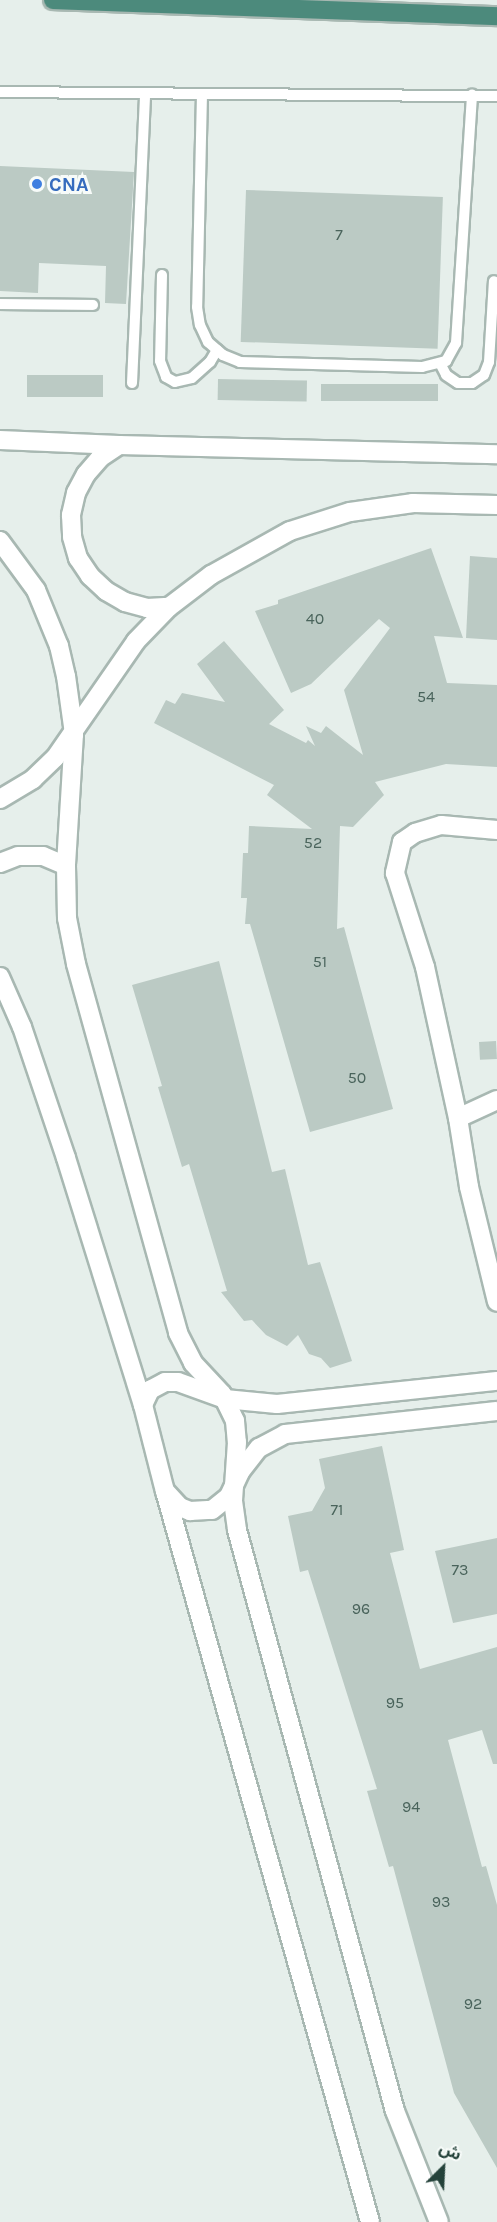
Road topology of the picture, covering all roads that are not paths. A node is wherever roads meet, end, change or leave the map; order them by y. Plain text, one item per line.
1 (53, 0) edge
2 (497, 16) edge
3 (0, 92) edge
4 (145, 93) junction
5 (202, 94) junction
6 (472, 95) junction
7 (497, 96) edge
8 (162, 275) dead end
9 (494, 281) dead end
10 (0, 304) edge
11 (93, 304) dead end
12 (217, 350) junction
13 (440, 363) junction
14 (132, 383) dead end
15 (0, 440) edge
16 (119, 446) junction
17 (497, 454) edge
18 (497, 505) edge
19 (0, 541) edge
20 (169, 607) junction
21 (74, 734) junction
22 (0, 799) edge
23 (497, 830) edge
24 (0, 863) edge
25 (66, 866) junction
26 (0, 977) edge
27 (497, 1100) edge
28 (458, 1118) junction
29 (497, 1302) edge
30 (497, 1381) edge
31 (225, 1399) junction
32 (143, 1405) junction
33 (497, 1411) edge
34 (234, 1486) junction
35 (165, 1491) junction
36 (370, 2222) edge
37 (439, 2222) edge

1 - 2 highway
3 - 4 lane
4 - 5 lane
4 - 14 lane
5 - 6 lane
5 - 12 lane
6 - 7 lane
6 - 13 lane
8 - 12 lane
9 - 13 lane
10 - 11 lane
12 - 13 lane
15 - 16 street
16 - 17 street
16 - 20 street
18 - 20 street
19 - 21 street
20 - 21 street
21 - 22 street
21 - 25 street
23 - 28 street
24 - 25 street
25 - 31 street
26 - 32 street
27 - 28 street
28 - 29 street
30 - 31 street
31 - 32 street
31 - 34 street
32 - 35 street
33 - 34 street
34 - 35 street
34 - 37 street
35 - 36 street

